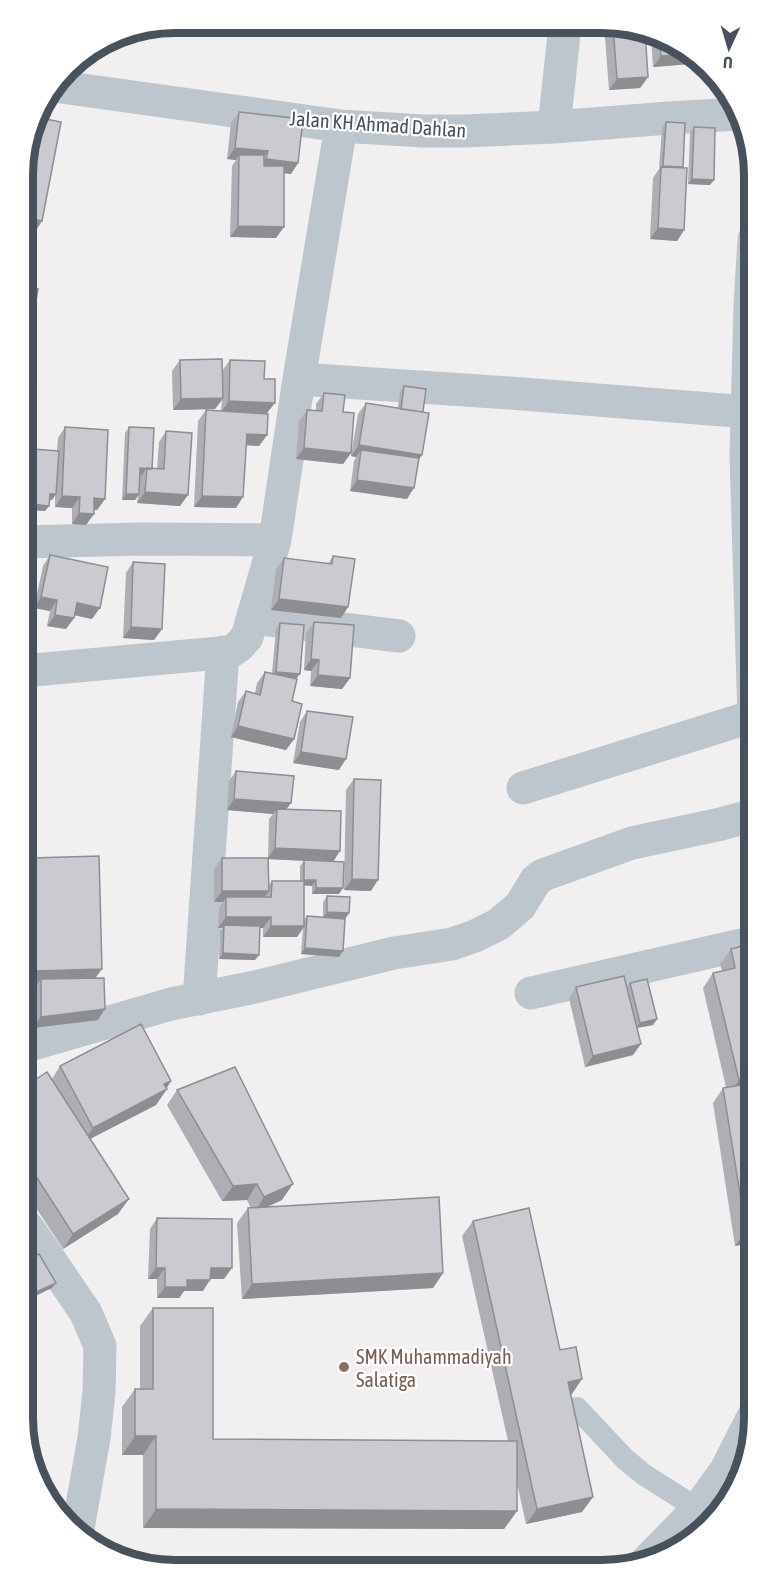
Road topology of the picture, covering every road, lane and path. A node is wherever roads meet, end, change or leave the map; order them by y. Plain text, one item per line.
1 (564, 33) edge
2 (63, 87) edge
3 (730, 114) edge
4 (340, 126) junction
5 (554, 127) junction
6 (299, 379) junction
7 (744, 412) edge
8 (275, 540) junction
9 (33, 542) edge
10 (253, 618) junction
11 (399, 636) dead end
12 (223, 652) junction
13 (33, 670) edge
14 (744, 720) edge
15 (523, 788) dead end
16 (744, 818) edge
17 (744, 944) edge
18 (531, 993) dead end
19 (199, 999) junction
20 (33, 1044) edge
21 (33, 1235) edge
22 (577, 1408) dead end
23 (742, 1438) edge
24 (698, 1509) junction
25 (79, 1523) edge
26 (661, 1547) edge

1 - 5 street
2 - 4 street, Jalan KH Ahmad Dahlan
3 - 5 street, Jalan KH Ahmad Dahlan
4 - 5 street, Jalan KH Ahmad Dahlan
4 - 6 street
6 - 7 street
6 - 8 street
8 - 9 street
8 - 10 street
10 - 11 street
10 - 12 street
12 - 13 street
12 - 19 street
14 - 15 street
16 - 19 street
17 - 18 street
19 - 20 street
21 - 25 street
22 - 24 lane
23 - 24 street
24 - 26 street

